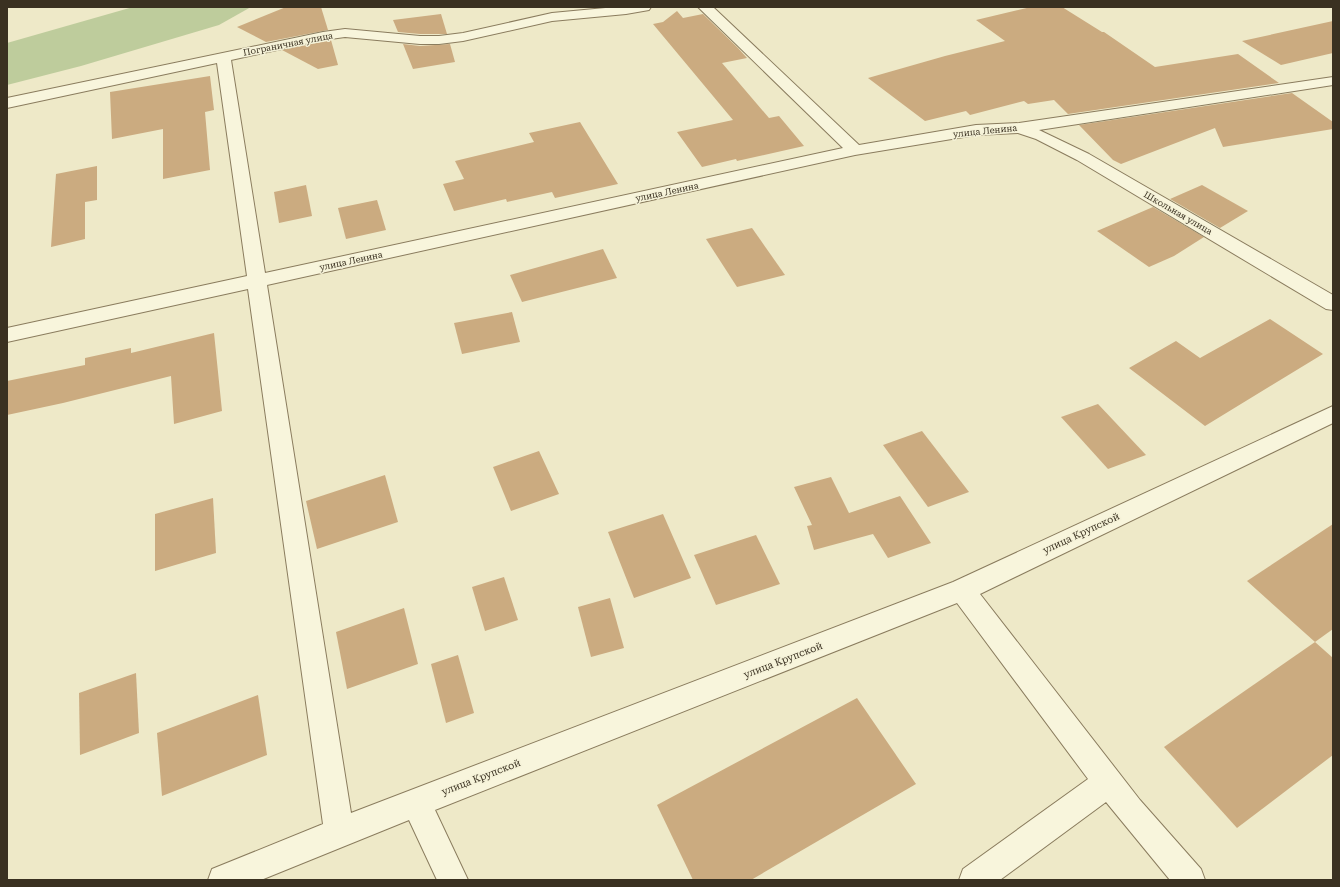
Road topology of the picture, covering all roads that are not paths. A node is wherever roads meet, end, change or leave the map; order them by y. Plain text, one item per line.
1 (644, 7) edge
2 (705, 7) edge
3 (223, 56) junction
4 (1333, 81) edge
5 (7, 103) edge
6 (1019, 128) junction
7 (855, 150) junction
8 (256, 282) junction
9 (1333, 304) edge
10 (7, 335) edge
11 (1333, 414) edge
12 (962, 590) junction
13 (1108, 782) junction
14 (416, 803) junction
15 (339, 833) junction
16 (223, 880) edge
17 (454, 880) edge
18 (974, 880) edge
19 (1190, 880) edge

1 - 3 street, Пограничная улица
2 - 7 street
3 - 5 street, Пограничная улица
3 - 8 street
4 - 6 street, улица Ленина
6 - 7 street, улица Ленина
6 - 9 street, Школьная улица
7 - 8 street, улица Ленина
8 - 10 street, улица Ленина
8 - 15 street
11 - 12 street, улица Крупской
12 - 13 street
12 - 14 street, улица Крупской
13 - 18 street
13 - 19 street
14 - 15 street, улица Крупской
14 - 17 street
15 - 16 street, улица Крупской

